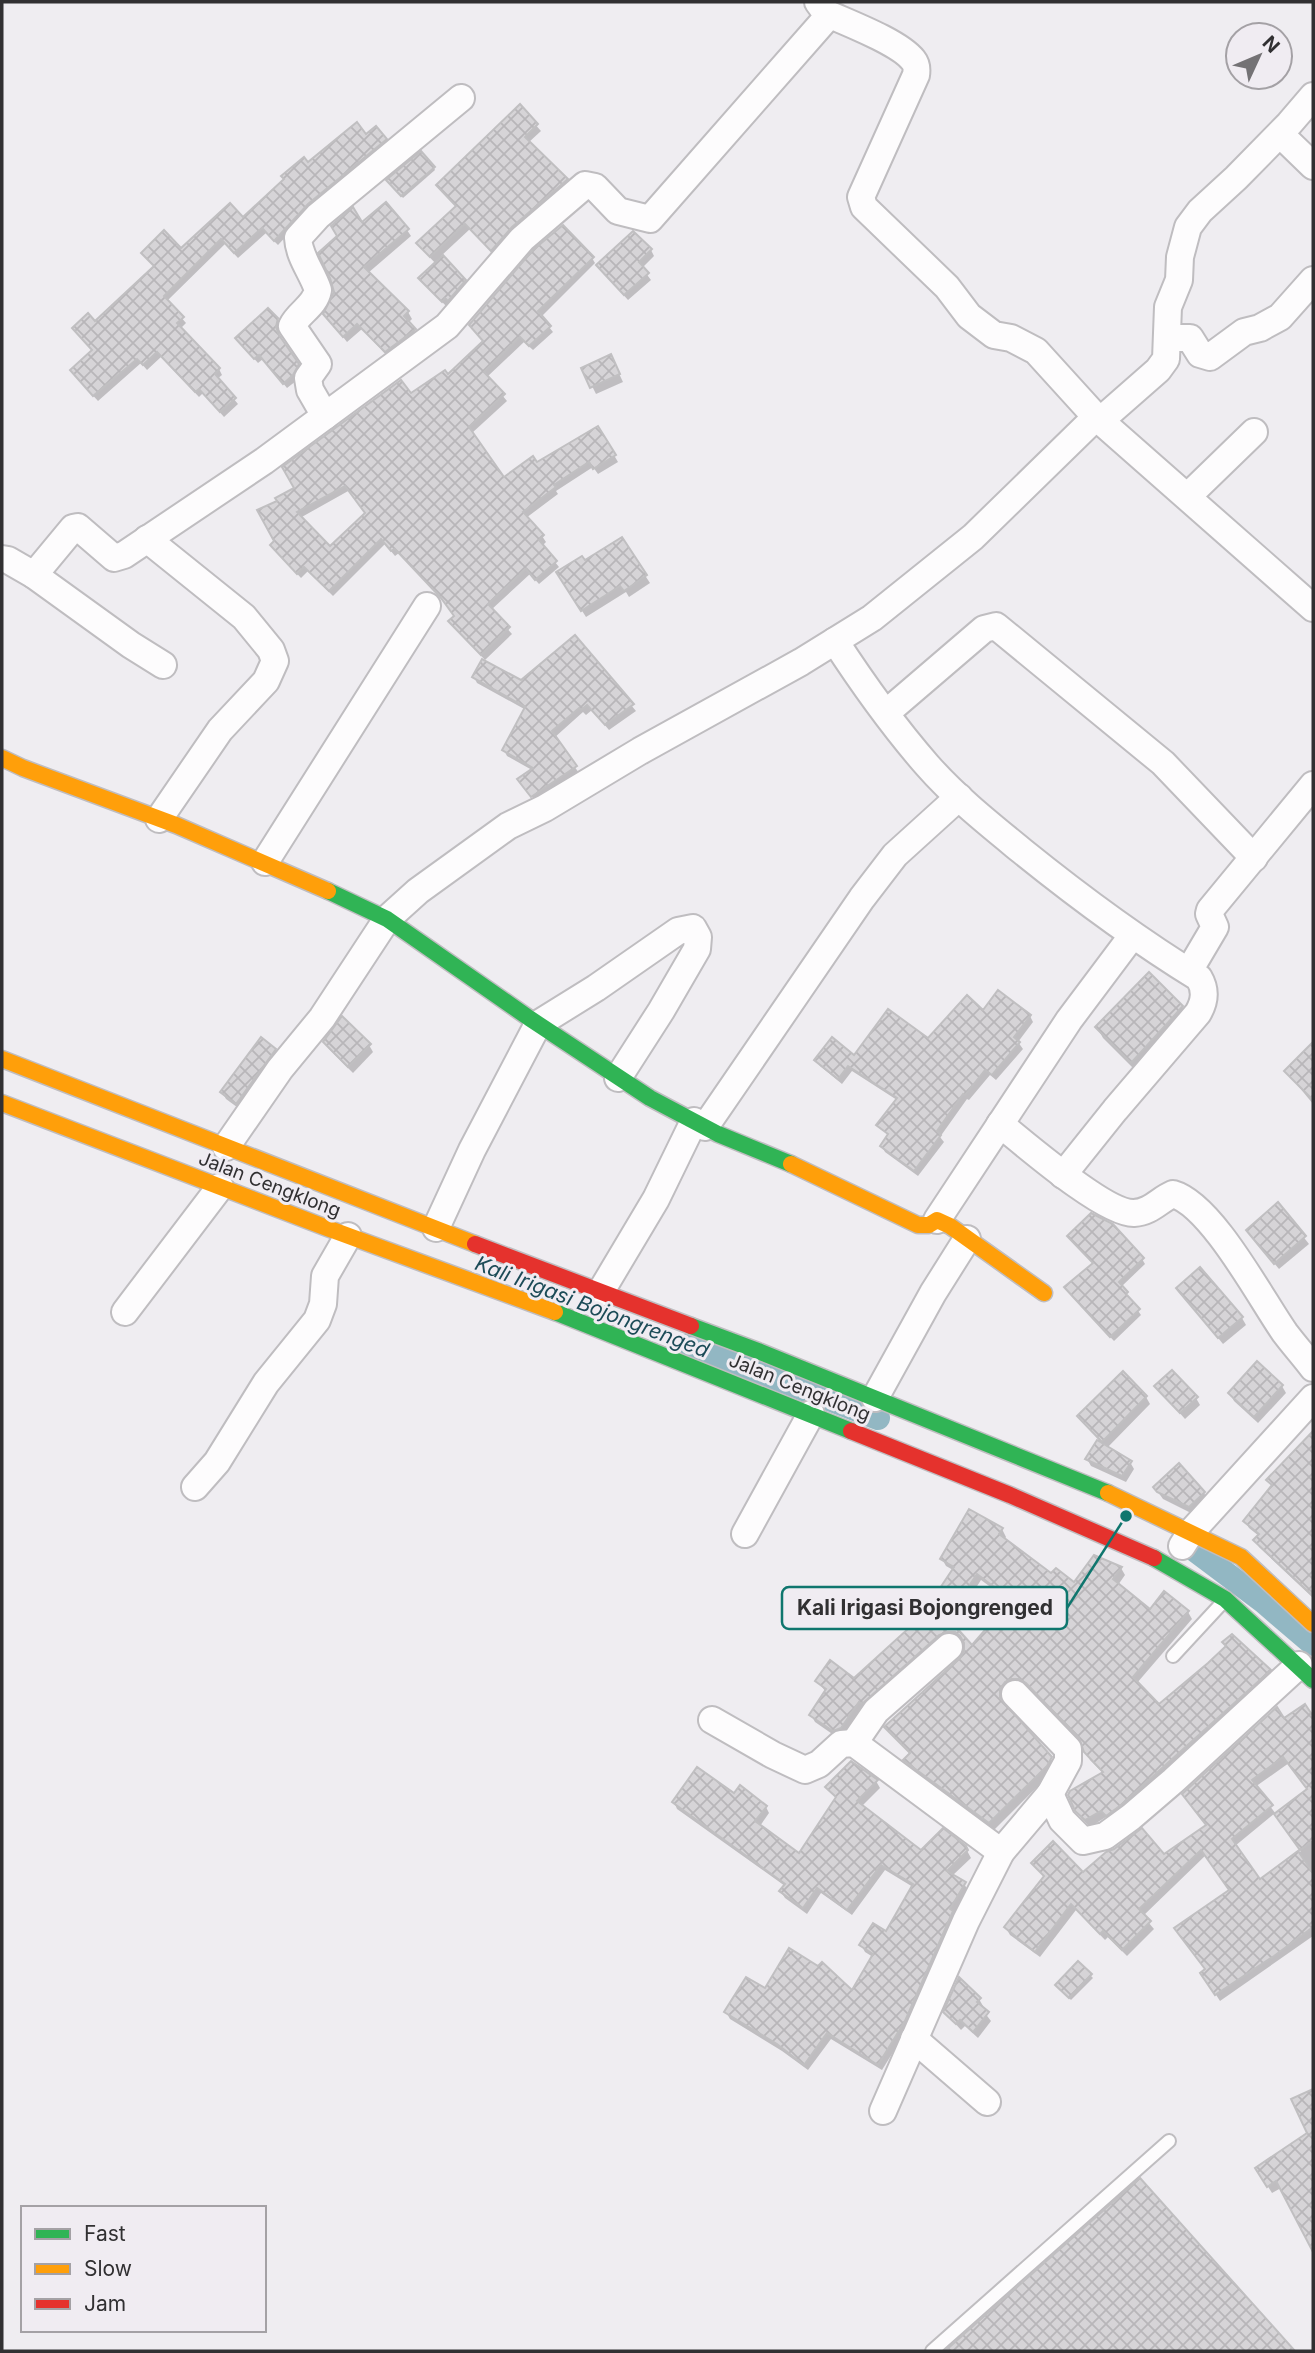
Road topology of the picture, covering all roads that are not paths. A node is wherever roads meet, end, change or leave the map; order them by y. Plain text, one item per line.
1 (822, 8) edge
2 (1313, 96) edge
3 (461, 99) dead end
4 (1280, 134) junction
5 (1313, 166) edge
6 (1313, 280) edge
7 (1168, 338) junction
8 (326, 416) junction
9 (1098, 419) junction
10 (1254, 432) dead end
11 (1188, 496) junction
12 (147, 539) junction
13 (2, 559) edge
14 (34, 575) junction
15 (427, 606) dead end
16 (1313, 608) edge
17 (835, 641) junction
18 (163, 665) dead end
19 (886, 713) junction
20 (2, 758) edge
21 (1313, 785) edge
22 (959, 797) junction
23 (159, 819) junction
24 (1254, 858) junction
25 (265, 862) junction
26 (387, 919) junction
27 (1132, 936) junction
28 (1189, 971) junction
29 (538, 1024) junction
30 (2, 1059) edge
31 (618, 1078) junction
32 (2, 1102) edge
33 (700, 1124) junction
34 (1000, 1124) junction
35 (226, 1147) junction
36 (1063, 1175) junction
37 (220, 1187) junction
38 (338, 1214) junction
39 (937, 1220) junction
40 (436, 1228) junction
41 (967, 1239) junction
42 (1044, 1293) dead end
43 (584, 1301) junction
44 (125, 1312) dead end
45 (665, 1336) junction
46 (1313, 1367) edge
47 (750, 1368) junction
48 (1313, 1398) edge
49 (811, 1414) junction
50 (868, 1414) junction
51 (195, 1487) dead end
52 (745, 1534) dead end
53 (1180, 1548) junction
54 (1225, 1600) junction
55 (1313, 1624) edge
56 (949, 1647) dead end
57 (1173, 1656) dead end
58 (1306, 1673) edge
59 (1015, 1694) dead end
60 (712, 1720) dead end
61 (854, 1743) junction
62 (1050, 1794) junction
63 (1001, 1852) junction
64 (914, 2039) junction
65 (987, 2102) dead end
66 (883, 2111) dead end
67 (1169, 2141) dead end
68 (932, 2351) edge

1 - 8 street
1 - 9 street
2 - 4 street
3 - 8 street
4 - 5 street
4 - 7 street
6 - 7 street
7 - 9 street
8 - 12 street
9 - 11 street
9 - 17 street
10 - 11 street
11 - 16 street
12 - 14 street
12 - 23 street
13 - 14 street
14 - 18 street
15 - 25 street
17 - 19 street
17 - 26 street
19 - 22 street
19 - 24 street
20 - 23 street
21 - 24 street
22 - 27 street
22 - 33 street
23 - 25 street
24 - 28 street
25 - 26 street
26 - 29 street
26 - 35 street
27 - 28 street
27 - 34 street
28 - 36 street
29 - 31 street
29 - 31 street
29 - 40 street
30 - 35 street
31 - 33 street
32 - 37 street, Jalan Cengklong
33 - 39 street
33 - 43 street
34 - 36 street
34 - 39 street
35 - 38 street
36 - 46 street
37 - 38 street, Jalan Cengklong
37 - 44 street
38 - 40 street
38 - 43 street, Jalan Cengklong
38 - 51 street
39 - 41 street
40 - 43 street
41 - 42 street
41 - 50 street
43 - 45 street
43 - 45 street, Jalan Cengklong
45 - 47 street
45 - 47 street, Jalan Cengklong
47 - 49 street, Jalan Cengklong
47 - 50 street
48 - 53 street
49 - 50 street, Jalan Cengklong
49 - 52 street
50 - 53 street, Jalan Cengklong
50 - 53 street
53 - 54 street, Jalan Cengklong
53 - 55 street
54 - 57 lane
54 - 58 street, Jalan Cengklong
56 - 61 street
58 - 62 street
59 - 62 street
60 - 61 street
61 - 63 street
62 - 63 street
63 - 64 street
64 - 65 street
64 - 66 street
67 - 68 lane

